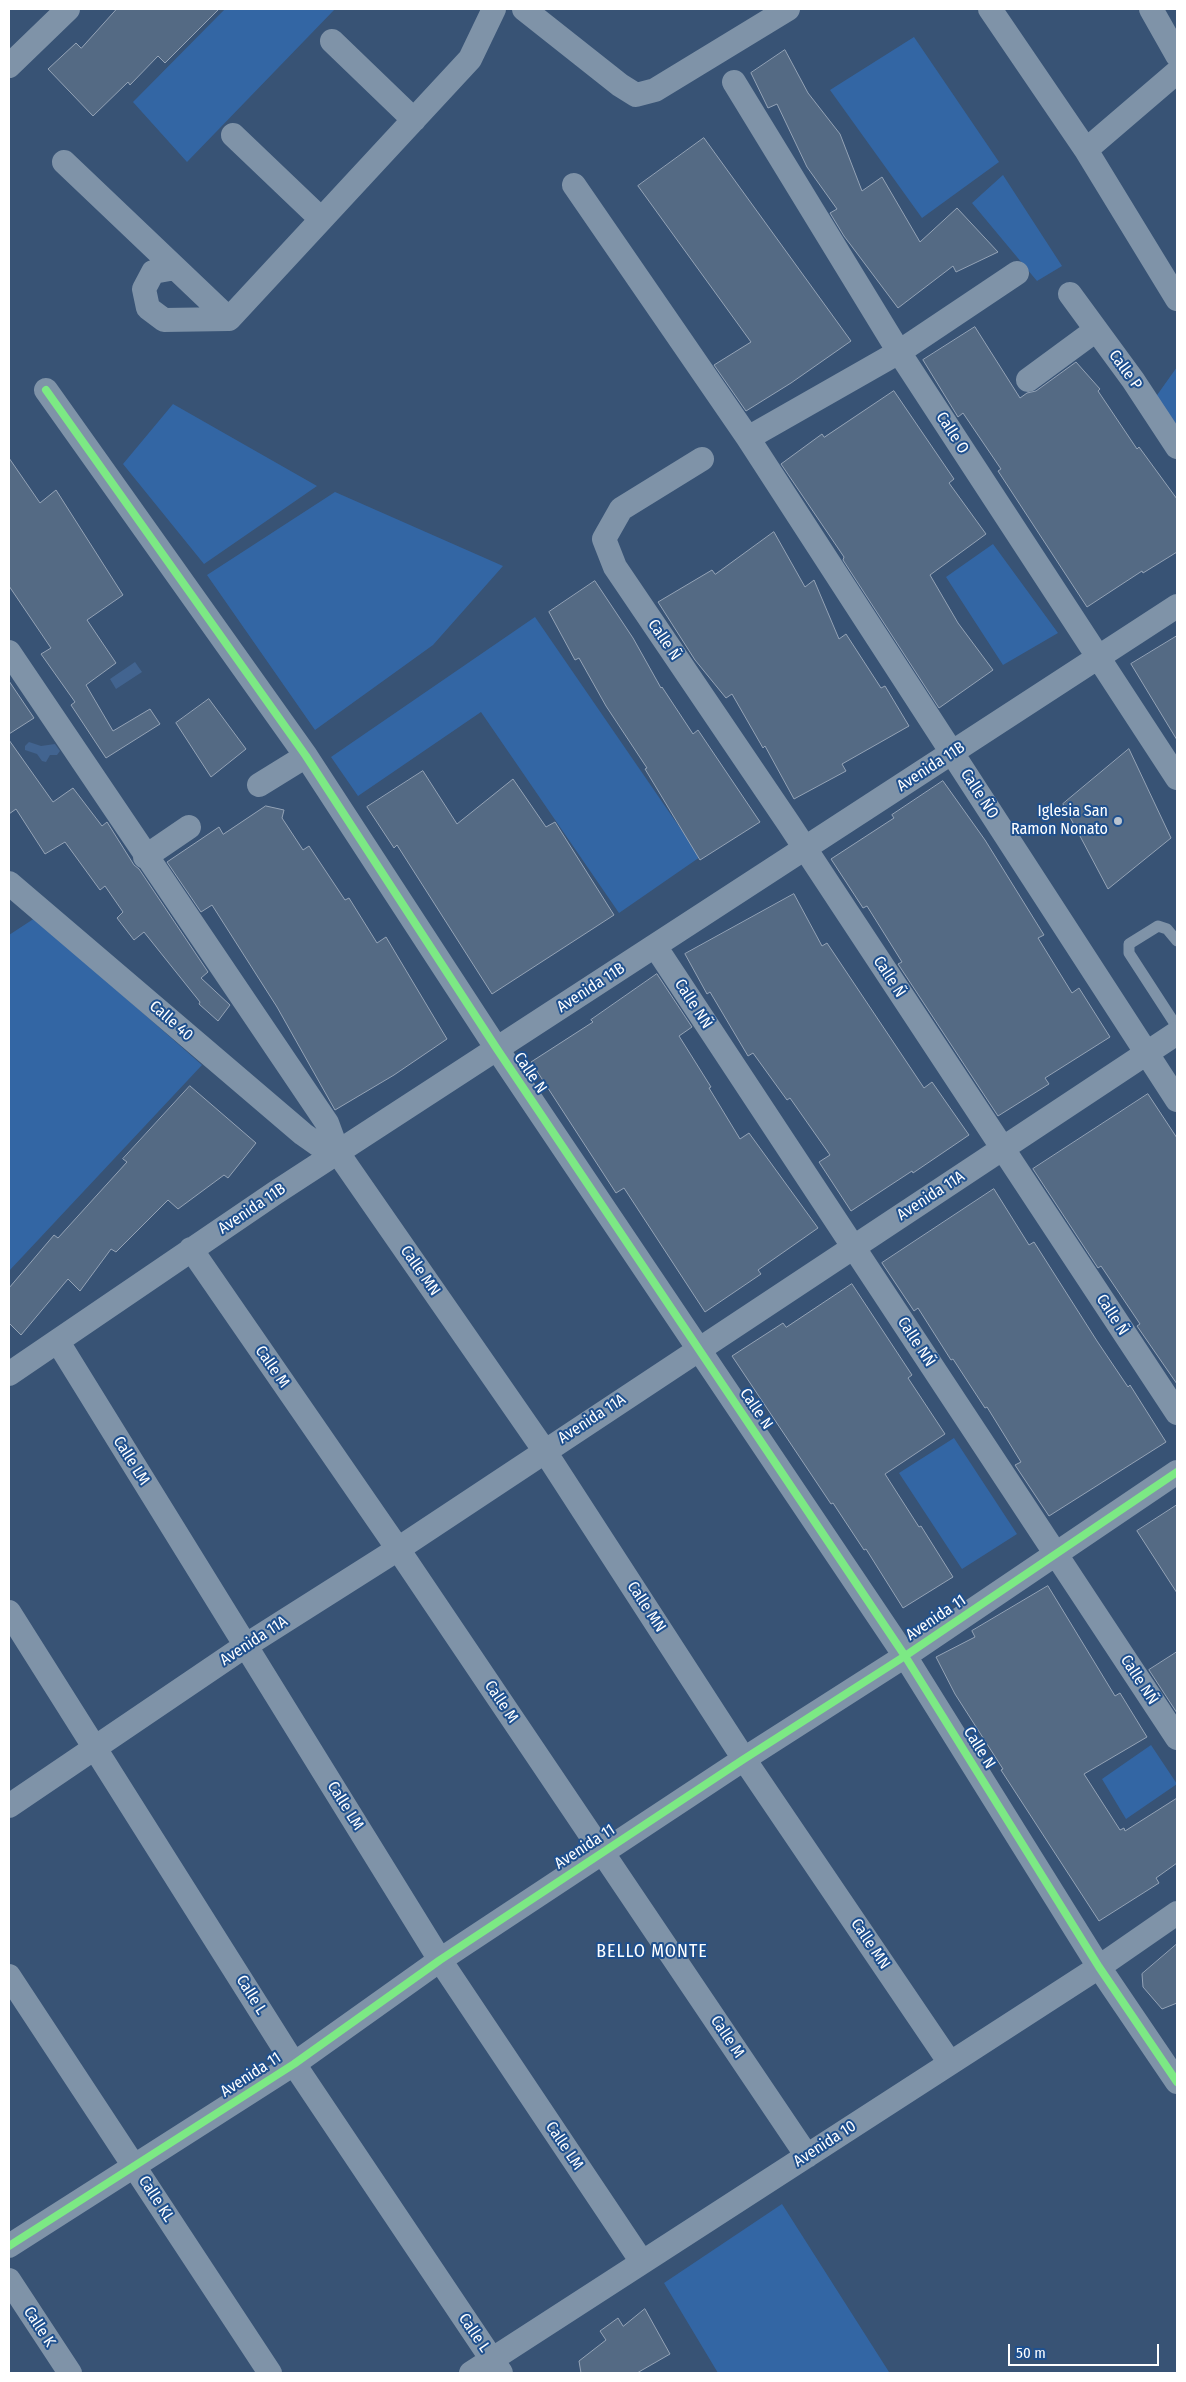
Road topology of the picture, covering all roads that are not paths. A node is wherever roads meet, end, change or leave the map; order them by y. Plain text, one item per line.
1 (68, 9) edge
2 (494, 9) edge
3 (524, 9) edge
4 (990, 9) edge
5 (1151, 9) edge
6 (773, 12) edge
7 (332, 41) dead end
8 (1177, 55) edge
9 (9, 66) edge
10 (1177, 72) edge
11 (734, 82) dead end
12 (414, 120) junction
13 (233, 135) dead end
14 (1086, 150) junction
15 (64, 162) dead end
16 (574, 185) dead end
17 (321, 219) junction
18 (175, 268) junction
19 (1017, 273) dead end
20 (1070, 294) dead end
21 (1177, 299) edge
22 (229, 319) junction
23 (1096, 330) junction
24 (898, 352) junction
25 (1028, 380) dead end
26 (46, 390) dead end
27 (748, 438) junction
28 (1177, 447) edge
29 (702, 459) dead end
30 (1177, 606) edge
31 (9, 652) edge
32 (1099, 657) junction
33 (952, 753) junction
34 (306, 756) junction
35 (1177, 778) edge
36 (258, 785) dead end
37 (189, 827) dead end
38 (805, 849) junction
39 (145, 857) junction
40 (9, 883) edge
41 (1177, 942) edge
42 (655, 946) junction
43 (1177, 1027) edge
44 (1177, 1033) edge
45 (498, 1049) junction
46 (1147, 1053) junction
47 (1177, 1100) edge
48 (1003, 1149) junction
49 (338, 1153) junction
50 (854, 1247) junction
51 (191, 1249) junction
52 (58, 1342) junction
53 (699, 1349) junction
54 (9, 1374) edge
55 (1177, 1413) edge
56 (544, 1450) junction
57 (1177, 1472) edge
58 (398, 1549) junction
59 (1055, 1553) junction
60 (9, 1612) edge
61 (245, 1646) junction
62 (905, 1656) junction
63 (1177, 1738) edge
64 (96, 1749) junction
65 (744, 1759) junction
66 (9, 1806) edge
67 (602, 1853) junction
68 (1177, 1913) edge
69 (440, 1960) junction
70 (1099, 1967) junction
71 (9, 1976) edge
72 (950, 2063) junction
73 (294, 2064) junction
74 (1177, 2082) edge
75 (807, 2156) junction
76 (134, 2166) junction
77 (9, 2246) edge
78 (642, 2262) junction
79 (9, 2280) edge
80 (496, 2366) edge
81 (70, 2373) edge
82 (270, 2373) edge
83 (471, 2373) edge

1 - 9 street
2 - 12 street
3 - 6 street
4 - 14 street
5 - 8 street
7 - 12 street
10 - 14 street
11 - 24 street, Calle O
12 - 17 street
13 - 17 street
14 - 21 street
15 - 18 street
16 - 27 street, Calle ÑO
17 - 22 street
18 - 22 street
18 - 22 street
19 - 24 street
20 - 23 street, Calle P
23 - 25 street
23 - 28 street, Calle P
24 - 27 street
24 - 32 street, Calle O
26 - 34 street, Calle N
27 - 33 street, Calle ÑO
29 - 38 street, Calle Ñ
30 - 32 street, Avenida 11B
31 - 39 street, Calle MN
32 - 33 street, Avenida 11B
32 - 35 street, Calle O
33 - 38 street, Avenida 11B
33 - 46 street, Calle ÑO
34 - 36 street
34 - 45 street, Calle N
37 - 39 street
38 - 42 street, Avenida 11B
38 - 48 street, Calle Ñ
39 - 49 street, Calle MN
40 - 49 street, Calle 40
41 - 43 lane
42 - 45 street, Avenida 11B
42 - 50 street, Calle NÑ
44 - 46 street, Avenida 11A
45 - 49 street, Avenida 11B
45 - 53 street, Calle N
46 - 47 street, Calle ÑO
46 - 48 street, Avenida 11A
48 - 50 street, Avenida 11A
48 - 55 street, Calle Ñ
49 - 51 street, Avenida 11B
49 - 56 street, Calle MN
50 - 53 street, Avenida 11A
50 - 59 street, Calle NÑ
51 - 52 street, Avenida 11B
51 - 58 street, Calle M
52 - 54 street, Avenida 11B
52 - 61 street, Calle LM
53 - 56 street, Avenida 11A
53 - 62 street, Calle N
56 - 58 street, Avenida 11A
56 - 65 street, Calle MN
57 - 59 street, Avenida 11
58 - 61 street, Avenida 11A
58 - 67 street, Calle M
59 - 62 street, Avenida 11
59 - 63 street, Calle NÑ
60 - 64 street, Calle L
61 - 64 street, Avenida 11A
61 - 69 street, Calle LM
62 - 65 street, Avenida 11
62 - 70 street, Calle N
64 - 66 street, Avenida 11A
64 - 73 street, Calle L
65 - 67 street, Avenida 11
65 - 72 street, Calle MN
67 - 69 street, Avenida 11
67 - 75 street, Calle M
68 - 70 street, Avenida 10
69 - 73 street, Avenida 11
69 - 78 street, Calle LM
70 - 72 street, Avenida 10
70 - 74 street, Calle N
71 - 76 street, Calle KL
72 - 75 street, Avenida 10
73 - 76 street, Avenida 11
73 - 80 street, Calle L
75 - 78 street, Avenida 10
76 - 77 street, Avenida 11
76 - 82 street, Calle KL
78 - 80 street, Avenida 10
79 - 81 street, Calle K
80 - 83 street, Avenida 10

